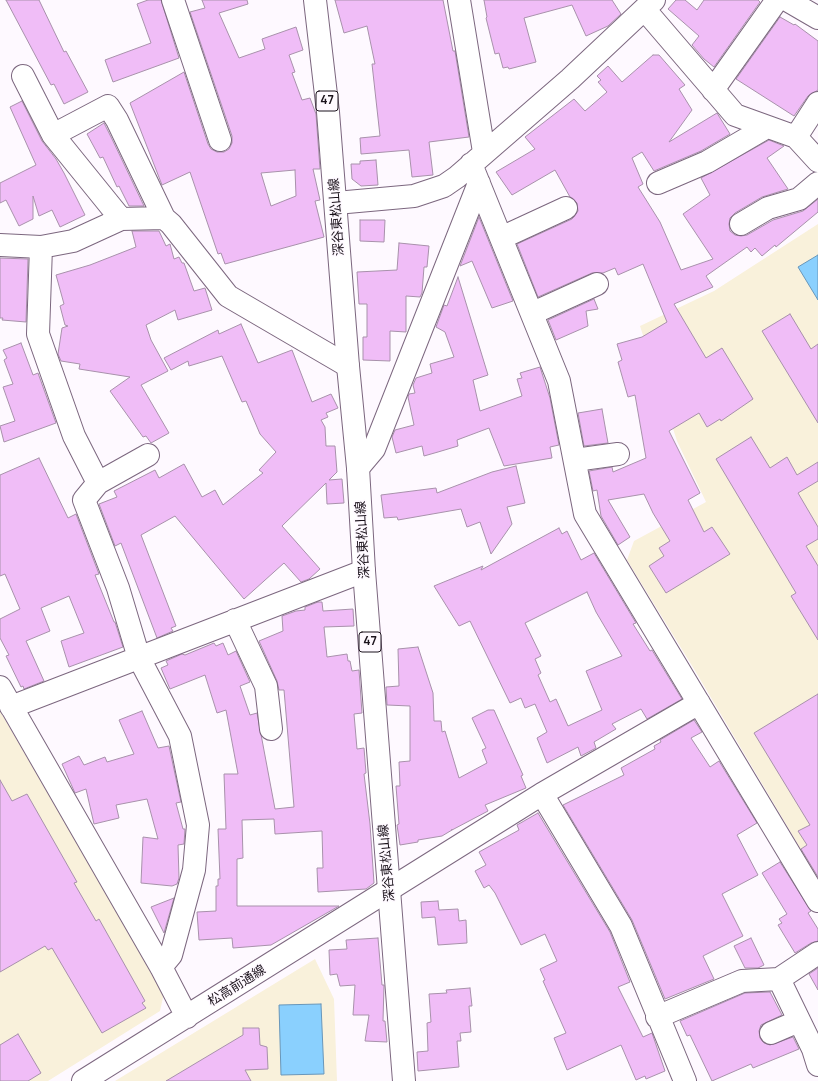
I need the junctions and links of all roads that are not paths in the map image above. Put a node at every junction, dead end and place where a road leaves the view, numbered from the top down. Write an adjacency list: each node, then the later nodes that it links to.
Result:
1 (173, 0): 14 (street)
2 (315, 0): 20 (street, 深谷東松山線 / 47)
3 (459, 0): 15 (street)
4 (777, 0): 9 (street)
5 (787, 0): 7 (street)
6 (649, 5): 9 (street); 15 (street)
7 (818, 18)
8 (23, 76): 12 (street)
9 (713, 90): 11 (street)
10 (818, 103): 13 (street)
11 (767, 128): 13 (street); 19 (street)
12 (53, 135): 22 (street); 23 (street)
13 (796, 137): 16 (street)
14 (220, 140)
15 (478, 158): 18 (street); 20 (street)
16 (818, 161)
17 (818, 183): 24 (street)
18 (479, 184): 25 (street); 34 (street)
19 (658, 184)
20 (336, 203): 30 (street, 深谷東松山線 / 47)
21 (566, 208): 25 (street)
22 (164, 218): 23 (street); 30 (street)
23 (121, 219): 27 (street)
24 (741, 224)
25 (501, 238): 29 (street)
26 (0, 245): 27 (street)
27 (41, 247): 35 (street)
28 (597, 284): 29 (street)
29 (533, 314): 33 (street)
30 (348, 366): 34 (street, 深谷東松山線 / 47)
31 (618, 454): 33 (street)
32 (148, 455): 35 (street)
33 (576, 460): 40 (street)
34 (358, 468): 36 (street, 深谷東松山線 / 47)
35 (98, 482): 38 (street)
36 (364, 571): 37 (street); 44 (street, 深谷東松山線 / 47)
37 (235, 620): 38 (street); 42 (street)
38 (139, 658): 41 (street); 47 (street)
39 (0, 687): 41 (street)
40 (699, 703): 43 (street, 松高前通線); 45 (street)
41 (11, 707): 47 (street)
42 (271, 729)
43 (542, 794): 44 (street, 松高前通線); 50 (street)
44 (389, 889): 49 (street, 松高前通線); 55 (street, 深谷東松山線 / 47)
45 (818, 901)
46 (818, 954): 48 (street)
47 (161, 967): 49 (street)
48 (779, 979): 50 (street); 51 (street)
49 (187, 1017): 54 (street, 松高前通線)
50 (657, 1017): 56 (street)
51 (799, 1021): 52 (street); 53 (street)
52 (770, 1033)
53 (816, 1054)
54 (83, 1081)
55 (404, 1081)
56 (686, 1081)

